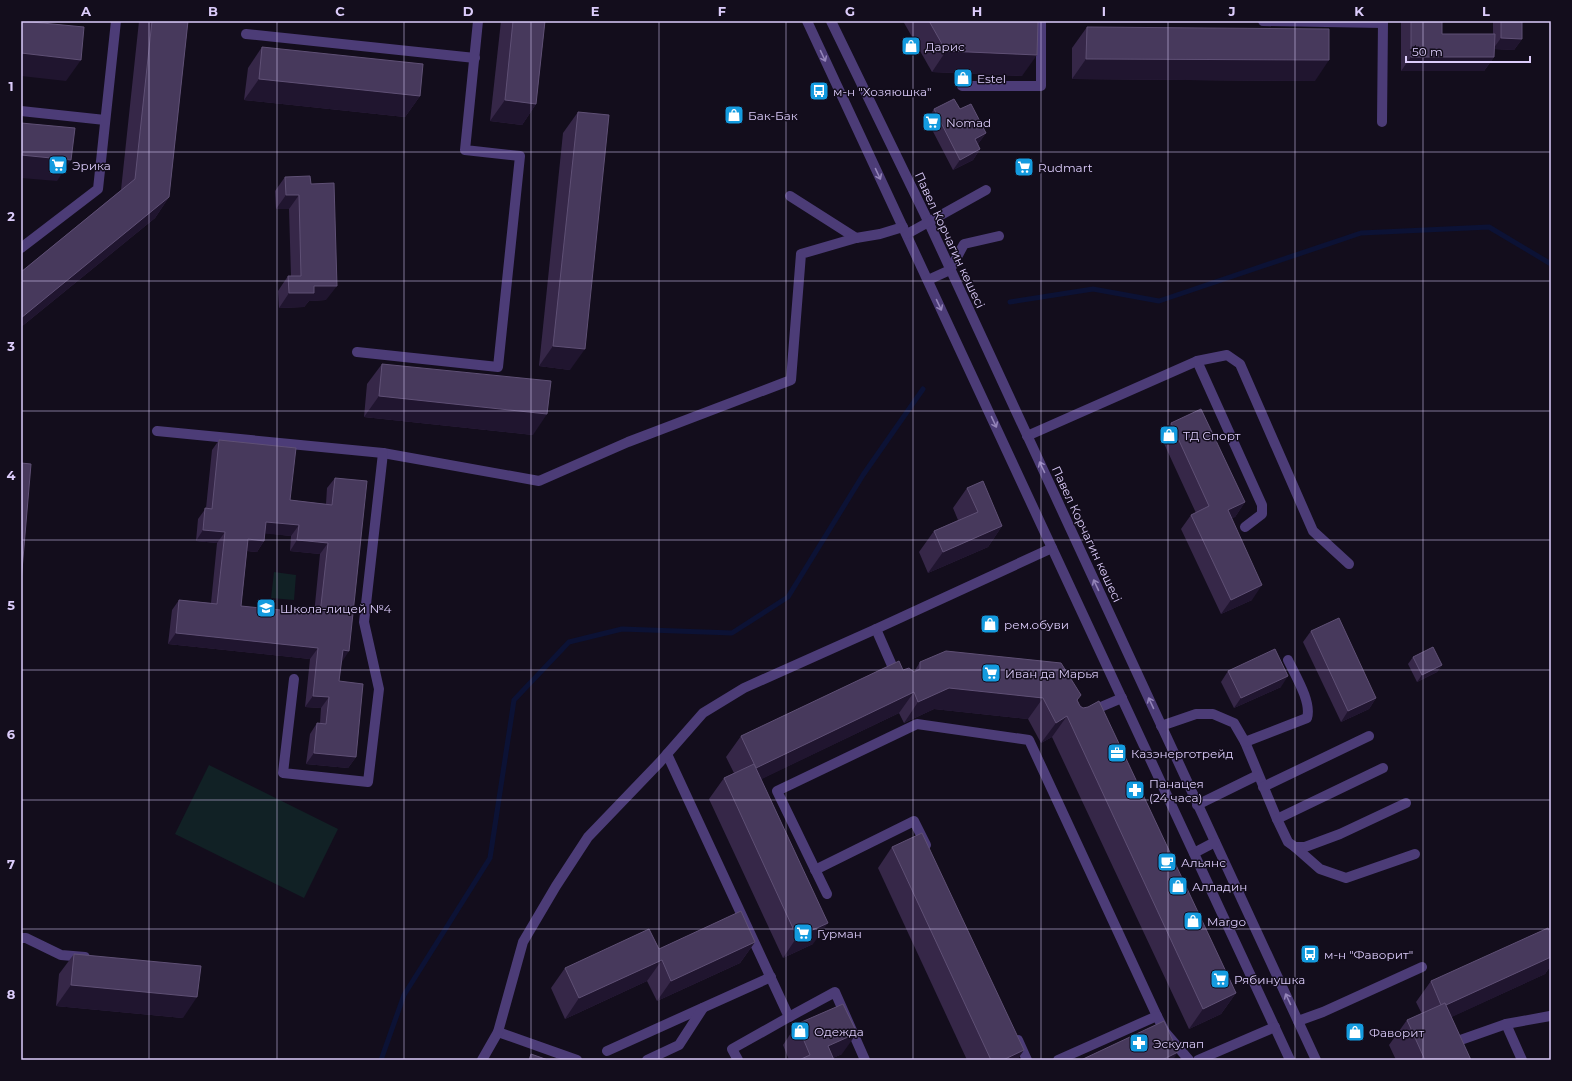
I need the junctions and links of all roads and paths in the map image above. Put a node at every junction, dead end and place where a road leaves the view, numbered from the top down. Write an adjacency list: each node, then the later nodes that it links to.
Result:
1 (116, 21): 12 (street)
2 (478, 21): 9 (street)
3 (807, 21): 17 (street, one-way to 17)
4 (832, 21): 16 (street, Павел Корчагин көшесі)
5 (1041, 21): 10 (street)
6 (1263, 21): 7 (street)
7 (1383, 22): 13 (street)
8 (246, 34): 9 (street)
9 (475, 58): 23 (street)
10 (962, 86)
11 (21, 111): 12 (street)
12 (105, 120): 20 (street)
13 (1382, 122)
14 (986, 190): 16 (street)
15 (790, 196): 19 (street)
16 (929, 223): 17 (street); 21 (street, Павел Корчагин көшесі)
17 (905, 231): 19 (street); 22 (street)
18 (999, 236): 21 (street)
19 (856, 238): 27 (street)
20 (21, 248)
21 (950, 270): 22 (street); 26 (street, Павел Корчагин көшесі)
22 (928, 280): 29 (street, one-way to 29)
23 (357, 352)
24 (1197, 362): 26 (street); 28 (street); 30 (street)
25 (157, 431): 27 (street)
26 (1027, 436): 37 (street, Павел Корчагин көшесі, one-way to 26)
27 (383, 453): 33 (street)
28 (1245, 527)
29 (1052, 548): 31 (street); 35 (street)
30 (1349, 564)
31 (876, 629): 34 (street); 40 (street)
32 (1288, 660): 39 (street)
33 (294, 679)
34 (900, 686)
35 (1122, 698): 36 (street); 49 (street)
36 (1083, 715)
37 (1161, 726): 39 (street); 45 (street, Павел Корчагин көшесі)
38 (1369, 736): 43 (street)
39 (1245, 742): 42 (street)
40 (667, 754): 57 (street); 65 (street)
41 (1384, 768): 46 (street)
42 (1258, 775): 43 (street); 45 (street)
43 (1263, 787): 46 (street)
44 (1406, 803): 48 (street)
45 (1198, 805): 47 (street, Павел Корчагин көшесі)
46 (1277, 819): 48 (street)
47 (1215, 842): 49 (street); 62 (street, Павел Корчагин көшесі, one-way to 47)
48 (1295, 846): 50 (street)
49 (1194, 852): 64 (street)
50 (1414, 854)
51 (931, 856): 52 (street)
52 (815, 870): 53 (street); 59 (street)
53 (827, 894)
54 (21, 938): 55 (street)
55 (97, 958)
56 (1422, 967): 62 (street)
57 (771, 977): 58 (street); 61 (street)
58 (703, 1008): 67 (street); 70 (street)
59 (1157, 1016): 74 (street); 75 (street)
60 (1550, 1016): 63 (street)
61 (789, 1017): 71 (street); 72 (street)
62 (1298, 1021): 78 (street, Павел Корчагин көшесі)
63 (1506, 1024): 79 (street); 80 (street)
64 (1275, 1027): 76 (street); 77 (street)
65 (498, 1032): 68 (street); 69 (street)
66 (1014, 1032): 73 (street)
67 (607, 1051)
68 (482, 1060)
69 (577, 1060)
70 (647, 1060)
71 (738, 1060)
72 (865, 1060)
73 (1027, 1060)
74 (1058, 1060)
75 (1189, 1060)
76 (1198, 1060)
77 (1290, 1060)
78 (1316, 1060)
79 (1460, 1060)
80 (1522, 1060)

